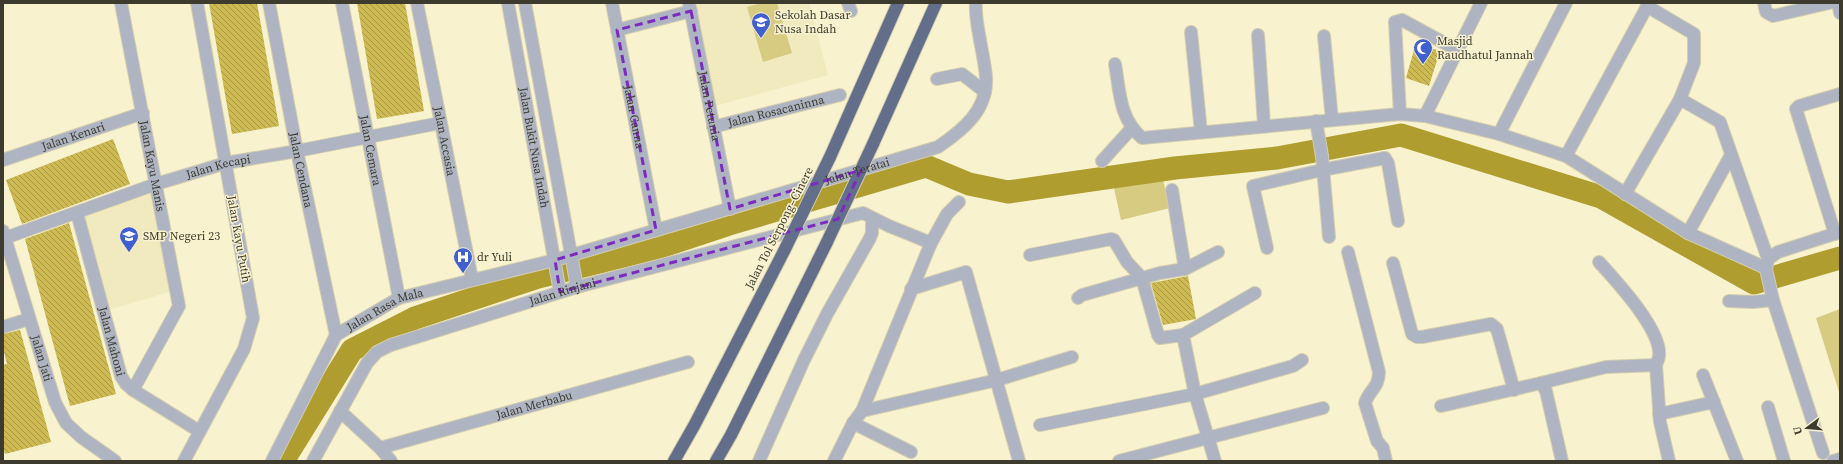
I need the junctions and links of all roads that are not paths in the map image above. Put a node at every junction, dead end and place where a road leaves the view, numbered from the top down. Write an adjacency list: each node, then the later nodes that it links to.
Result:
1 (121, 3): 31 (street, Jalan Kayu Manis)
2 (197, 3): 48 (street, Jalan Kayu Putih)
3 (269, 3): 43 (street, Jalan Cendana)
4 (342, 3): 42 (street, Jalan Cemara)
5 (417, 3): 36 (street, Jalan Accasia)
6 (508, 3): 69 (street, Jalan Bukit Nusa Indah)
7 (525, 3): 68 (street, Jalan Bukit Nusa Indah)
8 (612, 3): 20 (street, Jalan Canna)
9 (898, 3): 119 (highway, Jalan Tol Serpong–Cinere, bridge)
10 (936, 3): 120 (highway, bridge)
11 (976, 3): 27 (street, Jalan Teratai)
12 (1481, 3): 24 (street)
13 (1566, 3): 41 (street)
14 (1829, 3): 18 (street)
15 (1838, 3): 19 (street)
16 (1647, 6): 30 (street); 45 (street)
17 (690, 7): 20 (street); 38 (street, Jalan Petunia)
18 (1765, 7)
19 (1840, 13)
20 (617, 30): 58 (street, Jalan Canna)
21 (1191, 32): 40 (street)
22 (1258, 35): 37 (street)
23 (1324, 36): 34 (street)
24 (1457, 50): 32 (street); 33 (street)
25 (1116, 64): 39 (street)
26 (937, 79): 27 (street)
27 (985, 92): 54 (street, Jalan Teratai)
28 (1840, 94): 60 (street)
29 (840, 95): 38 (street, Jalan Rosacaninna)
30 (1680, 99): 44 (street); 52 (street)
31 (144, 114): 46 (street, Jalan Kenari); 50 (street, Jalan Kayu Manis)
32 (1400, 114): 33 (street); 34 (street)
33 (1425, 116): 41 (street)
34 (1332, 120): 35 (street)
35 (1316, 121): 37 (street); 49 (street)
36 (440, 123): 42 (street, Jalan Kecapi); 75 (street, Jalan Accasia)
37 (1264, 125): 40 (street)
38 (713, 128): 54 (street, Jalan Petunia)
39 (1131, 129): 40 (street); 47 (street)
40 (1201, 132)
41 (1499, 134): 45 (street)
42 (368, 136): 43 (street, Jalan Kecapi); 80 (street, Jalan Cemara)
43 (297, 151): 48 (street, Jalan Kecapi); 87 (street, Jalan Cendana)
44 (1731, 155): 59 (street); 72 (street)
45 (1566, 156): 52 (street)
46 (3, 160)
47 (1102, 161)
48 (226, 163): 50 (street, Jalan Kecapi); 107 (street, Jalan Kayu Putih)
49 (1322, 170): 57 (street); 62 (street); 64 (street)
50 (156, 184): 55 (street, Jalan Kecapi); 95 (street, Jalan Kayu Manis)
51 (1172, 190): 73 (street)
52 (1625, 194): 59 (street)
53 (959, 202): 63 (street)
54 (730, 209): 58 (street, Jalan Teratai)
55 (77, 213): 61 (street, Jalan Kecapi); 95 (street, Jalan Mahoni)
56 (872, 218): 63 (street, Jalan Rinjani); 76 (street, Jalan Rinjani); 121 (street)
57 (1398, 221)
58 (656, 230): 68 (street, Jalan Teratai)
59 (1688, 233): 72 (street)
60 (1837, 233): 72 (street)
61 (4, 235): 84 (street, Jalan Jati)
62 (1329, 237)
63 (931, 243): 77 (street)
64 (1267, 248)
65 (1218, 252): 73 (street)
66 (1348, 252): 109 (street)
67 (1030, 255): 74 (street)
68 (573, 257): 69 (street, Jalan Rasa Mala); 76 (street, Jalan Bukit Nusa Indah)
69 (555, 262): 75 (street, Jalan Rasa Mala); 78 (street, Jalan Bukit Nusa Indah)
70 (1599, 262): 91 (street)
71 (1392, 263): 96 (street)
72 (1766, 265): 82 (street)
73 (1185, 269): 74 (street)
74 (1142, 278): 81 (street); 86 (street)
75 (472, 279): 80 (street, Jalan Rasa Mala)
76 (577, 286): 78 (street, Jalan Rinjani)
77 (911, 289): 93 (street); 103 (street)
78 (560, 291): 102 (street, Jalan Rinjani)
79 (1255, 293): 86 (street)
80 (398, 298): 87 (street, Jalan Rasa Mala)
81 (1078, 298)
82 (1772, 298): 83 (street); 112 (street)
83 (1729, 301)
84 (29, 319): 85 (street); 114 (street, Jalan Jati)
85 (3, 327)
86 (1183, 335): 97 (street)
87 (336, 336): 116 (street, Jalan Rasa Mala)
88 (1072, 357): 93 (street)
89 (1302, 360): 97 (street)
90 (688, 362): 110 (street, Jalan Merbabu)
91 (1656, 365): 94 (street); 104 (street)
92 (1703, 374): 98 (street)
93 (997, 380): 103 (street); 123 (street)
94 (1541, 383): 96 (street); 128 (street)
95 (133, 390): 107 (street, Jalan Mahoni)
96 (1514, 390): 99 (street)
97 (1195, 394): 106 (street); 108 (street)
98 (1714, 402): 104 (street); 130 (street)
99 (1441, 406)
100 (1768, 407): 131 (street)
101 (1323, 408): 108 (street)
102 (340, 411): 110 (street); 117 (street, Jalan Rinjani)
103 (862, 411): 105 (street)
104 (1659, 414): 129 (street)
105 (853, 423): 111 (street); 122 (street)
106 (1040, 425)
107 (199, 431): 115 (street, Jalan Kayu Putih)
108 (1208, 437): 124 (street); 125 (street)
109 (1376, 441): 126 (street); 127 (street)
110 (380, 448): 118 (street)
111 (911, 452)
112 (1823, 453)
113 (1840, 459): 132 (street)
114 (115, 461)
115 (184, 461)
116 (272, 461)
117 (313, 461)
118 (391, 461)
119 (674, 461)
120 (716, 461)
121 (759, 461)
122 (834, 461)
123 (1019, 461)
124 (1119, 461)
125 (1215, 461)
126 (1378, 461)
127 (1386, 461)
128 (1562, 461)
129 (1669, 461)
130 (1736, 461)
131 (1784, 461)
132 (1833, 461)

